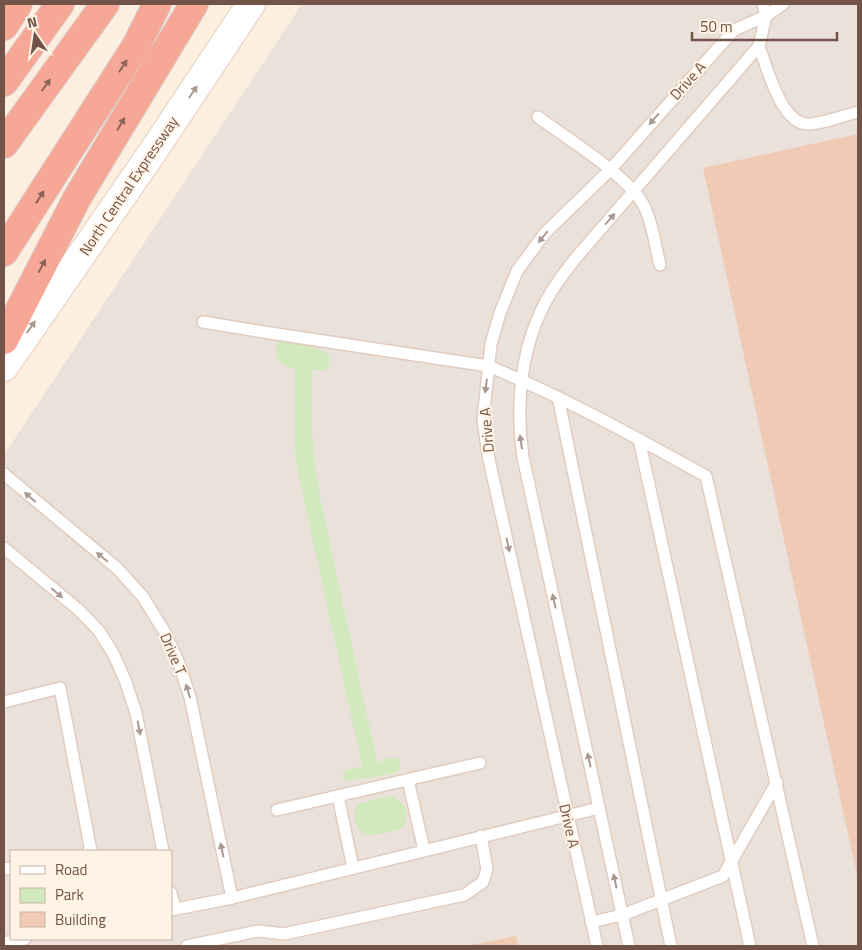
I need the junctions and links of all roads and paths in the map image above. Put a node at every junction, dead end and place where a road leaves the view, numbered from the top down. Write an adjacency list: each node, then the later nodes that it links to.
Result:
1 (18, 4): 11 (highway)
2 (43, 4): 13 (highway)
3 (60, 4): 14 (highway)
4 (105, 4): 17 (highway, one-way to 4)
5 (157, 4): 20 (highway, one-way to 5)
6 (194, 4): 23 (highway, one-way to 6)
7 (251, 4): 25 (main road, North Central Expressway, one-way to 7)
8 (763, 4): 10 (lane)
9 (783, 4): 10 (lane)
10 (766, 16): 12 (lane, Drive A); 18 (lane, Drive A, one-way to 18)
11 (4, 26)
12 (759, 46): 15 (lane); 19 (lane, Drive A)
13 (4, 67)
14 (4, 82)
15 (858, 112)
16 (538, 118): 18 (lane)
17 (4, 144)
18 (610, 170): 19 (lane); 24 (lane, Drive A, one-way to 24)
19 (634, 191): 21 (lane); 26 (lane, Drive A, one-way to 19)
20 (4, 252)
21 (660, 265)
22 (203, 322): 24 (lane)
23 (4, 340)
24 (488, 366): 26 (lane); 38 (lane, Drive A, one-way to 38)
25 (4, 367)
26 (522, 379): 27 (lane); 36 (lane, Drive A, one-way to 26)
27 (558, 397): 28 (lane); 46 (lane)
28 (638, 439): 34 (lane); 43 (lane)
29 (4, 474): 45 (lane, Drive T, one-way to 29)
30 (4, 548): 41 (lane, one-way to 41)
31 (4, 702): 40 (lane)
32 (480, 763): 33 (lane)
33 (408, 780): 35 (lane); 42 (lane)
34 (777, 782): 43 (lane); 57 (lane)
35 (338, 796): 37 (lane); 44 (lane)
36 (599, 808): 38 (lane); 48 (lane, Drive A, one-way to 36)
37 (277, 810)
38 (567, 815): 39 (lane); 49 (lane, Drive A)
39 (481, 836): 42 (lane); 52 (lane)
40 (91, 850)
41 (163, 850)
42 (424, 850): 44 (lane)
43 (732, 862): 46 (lane); 56 (lane)
44 (354, 868): 45 (lane)
45 (232, 898): 47 (lane)
46 (660, 900): 48 (lane); 55 (lane)
47 (173, 910)
48 (622, 915): 49 (lane); 54 (lane, Drive A)
49 (591, 922): 53 (lane, Drive A)
50 (20, 940): 51 (lane)
51 (4, 943)
52 (186, 946)
53 (597, 946)
54 (629, 946)
55 (671, 946)
56 (750, 946)
57 (813, 946)

